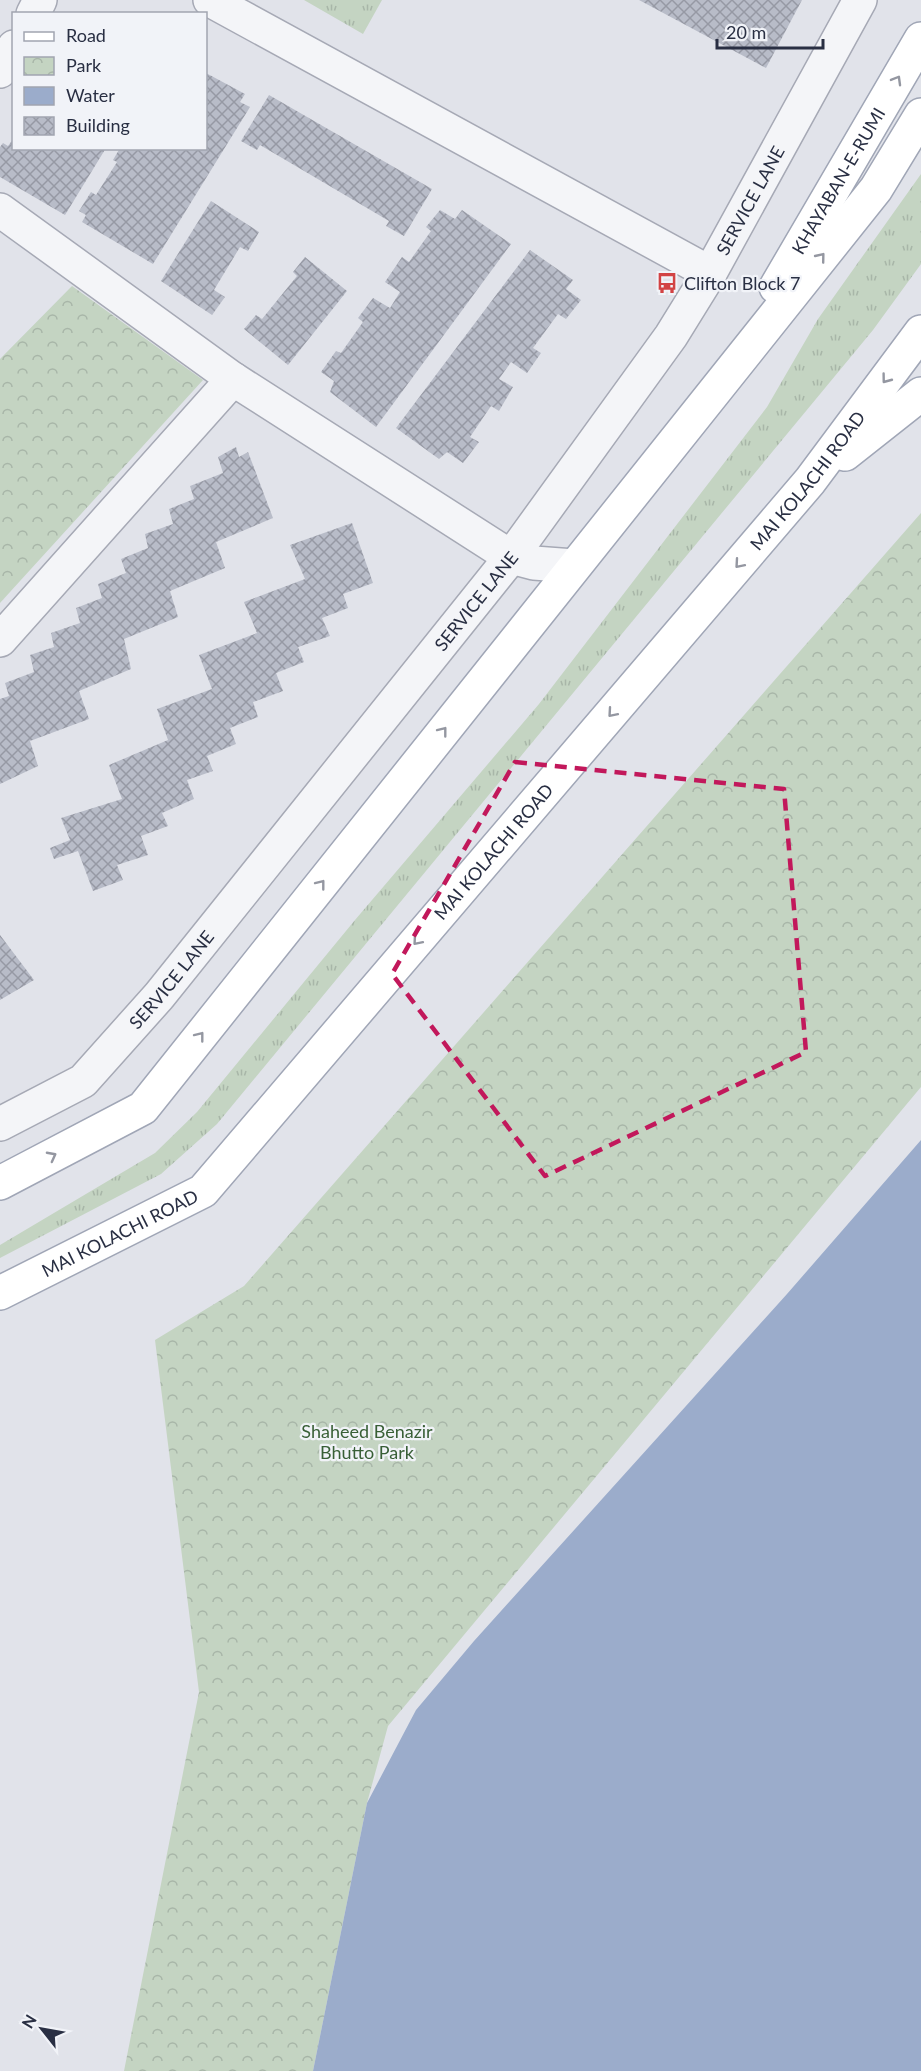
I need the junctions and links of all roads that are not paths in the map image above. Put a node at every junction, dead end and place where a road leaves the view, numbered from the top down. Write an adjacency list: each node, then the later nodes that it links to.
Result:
1 (210, 0): 8 (street)
2 (860, 0): 8 (street, SERVICE LANE)
3 (921, 39): 11 (main road, KHAYABAN-E-RUMI, one-way to 3)
4 (12, 50): 5 (street)
5 (0, 71)
6 (921, 115): 11 (main road, one-way to 6)
7 (0, 210): 10 (street)
8 (711, 273): 14 (street, SERVICE LANE)
9 (921, 332): 13 (main road, MAI KOLACHI ROAD, one-way to 13)
10 (233, 379): 14 (street); 16 (street)
11 (719, 384): 15 (main road)
12 (921, 394): 13 (main road)
13 (810, 481): 19 (main road, MAI KOLACHI ROAD, one-way to 19)
14 (511, 557): 15 (street); 17 (street, SERVICE LANE)
15 (574, 566): 18 (main road, one-way to 15)
16 (0, 640)
17 (0, 1124)
18 (0, 1184)
19 (0, 1293)

